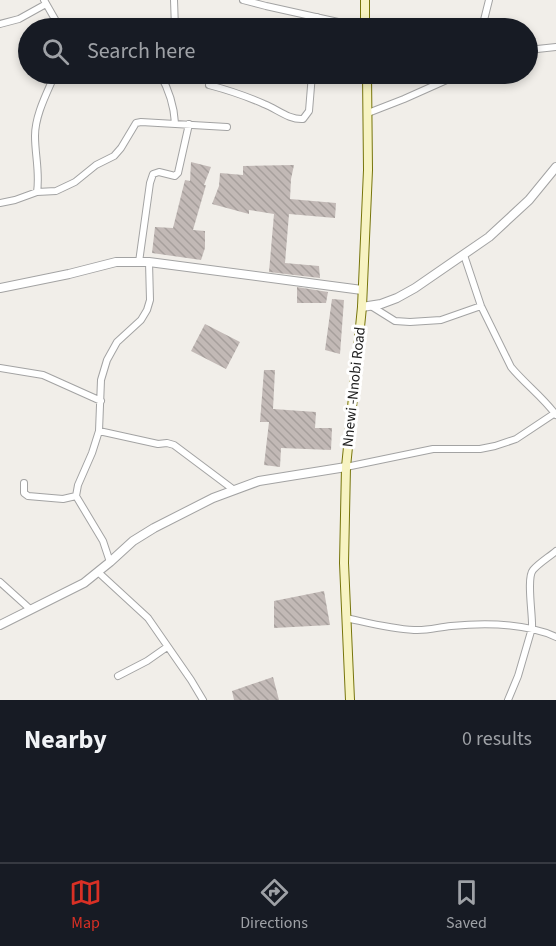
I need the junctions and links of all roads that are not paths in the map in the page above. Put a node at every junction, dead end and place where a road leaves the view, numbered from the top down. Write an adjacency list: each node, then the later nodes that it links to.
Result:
1 (174, 0): 9 (street)
2 (243, 0): 6 (street)
3 (365, 0): 11 (main road)
4 (489, 0): 12 (street)
5 (45, 2): 7 (street); 8 (street)
6 (317, 17): 10 (street)
7 (21, 18)
8 (54, 18)
9 (175, 18)
10 (321, 18)
11 (365, 18)
12 (484, 18)
13 (18, 19): 14 (street)
14 (0, 24)
15 (556, 47): 16 (street)
16 (538, 49)
17 (51, 84): 28 (street)
18 (165, 84): 24 (street)
19 (311, 84): 22 (street)
20 (367, 84): 23 (main road, Nnewi -Nnobi Road)
21 (438, 84): 23 (street)
22 (209, 85)
23 (368, 113): 34 (main road, Nnewi -Nnobi Road)
24 (175, 123): 25 (street); 28 (street)
25 (189, 124): 26 (street); 31 (street)
26 (227, 127)
27 (556, 166): 30 (street)
28 (37, 192): 29 (street)
29 (0, 203)
30 (464, 255): 35 (street); 36 (street)
31 (139, 262): 32 (street); 33 (street)
32 (149, 262): 34 (street); 38 (street)
33 (0, 288)
34 (362, 290): 35 (main road, Nnewi -Nnobi Road)
35 (366, 306): 36 (street); 41 (main road, Nnewi -Nnobi Road)
36 (482, 306): 39 (street)
37 (0, 368): 38 (street)
38 (100, 401): 40 (street)
39 (555, 414): 41 (street)
40 (99, 431): 43 (street); 44 (street)
41 (346, 467): 43 (street); 50 (main road, Nnewi -Nnobi Road)
42 (24, 483): 44 (street)
43 (234, 490): 46 (street)
44 (76, 496): 46 (street)
45 (556, 552): 52 (street)
46 (110, 562): 47 (street)
47 (98, 572): 49 (street); 54 (street)
48 (0, 582): 49 (street)
49 (30, 609): 51 (street)
50 (346, 618): 52 (street); 57 (main road, Nnewi -Nnobi Road)
51 (0, 625)
52 (532, 628): 53 (street); 58 (street)
53 (556, 637)
54 (167, 647): 55 (street); 56 (street)
55 (118, 676)
56 (203, 700)
57 (350, 700)
58 (508, 700)

